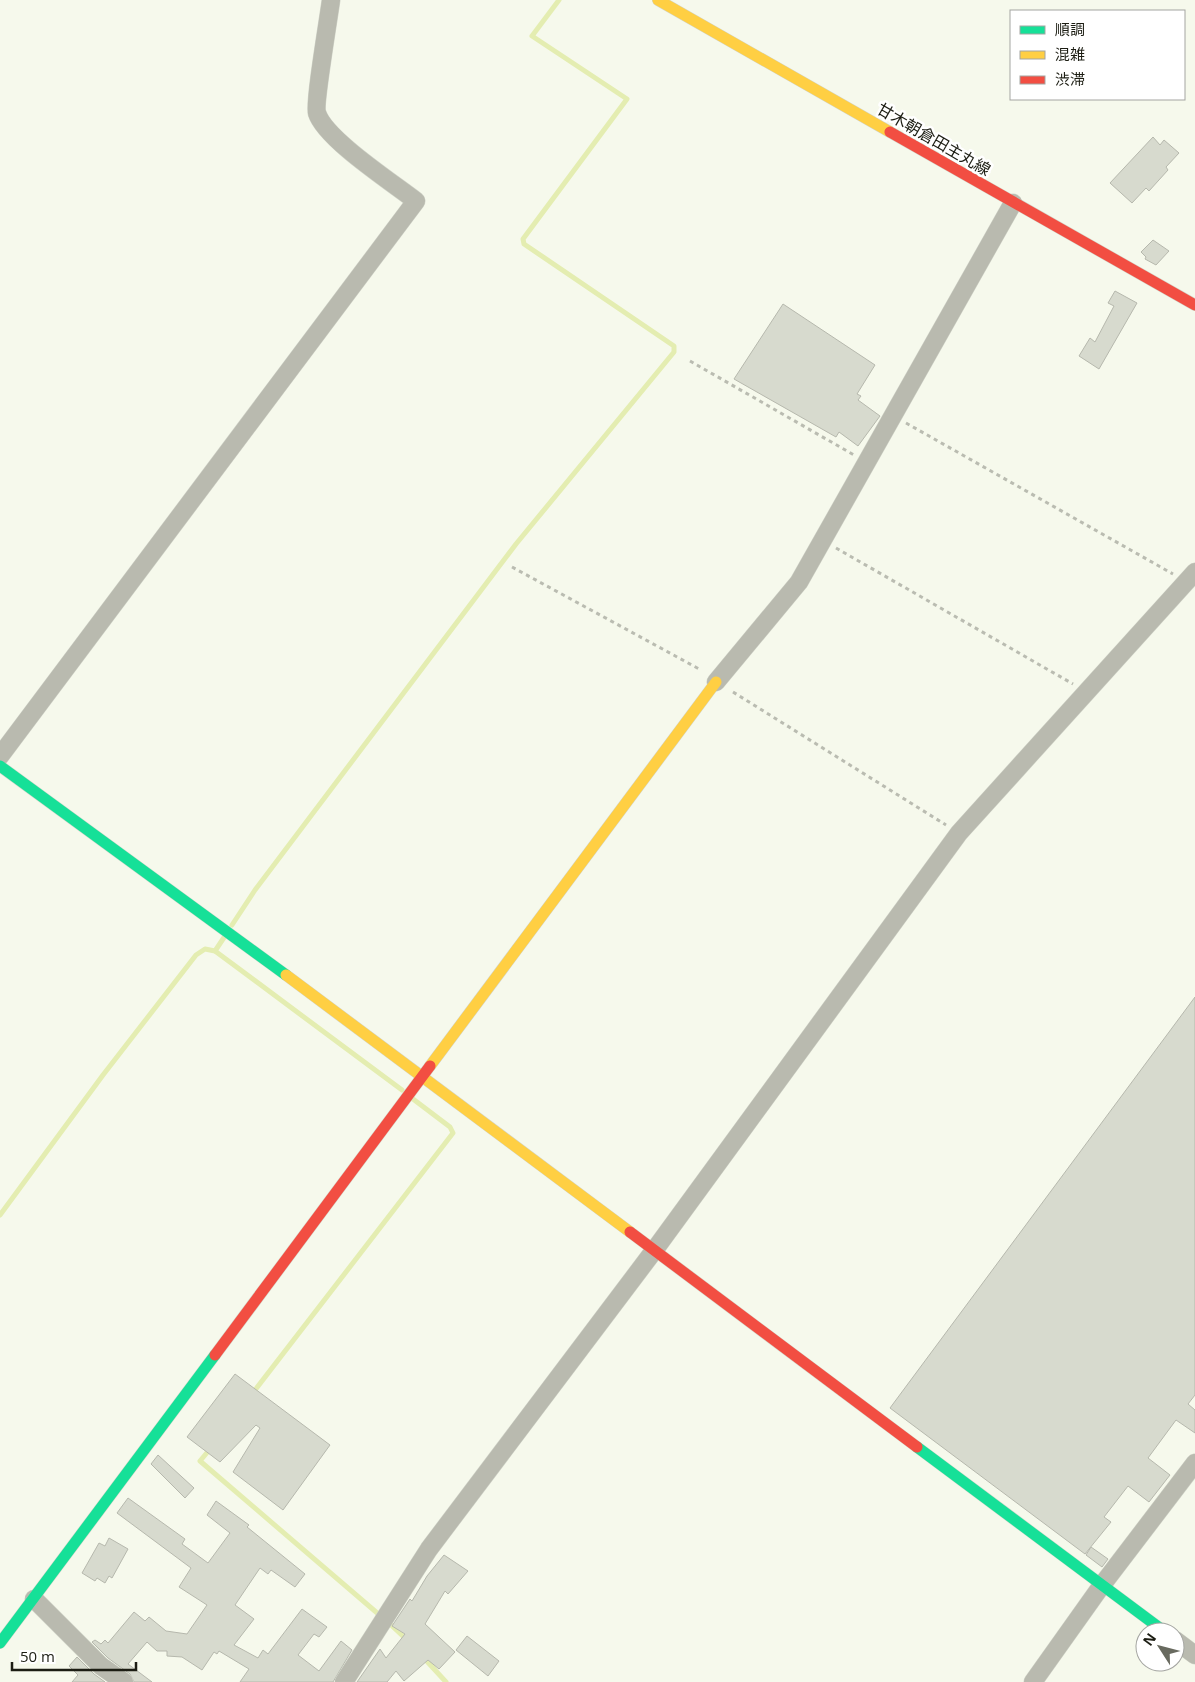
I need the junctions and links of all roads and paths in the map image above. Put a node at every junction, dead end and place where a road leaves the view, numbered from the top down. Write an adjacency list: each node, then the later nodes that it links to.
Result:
1 (331, 0): 13 (street)
2 (658, 0): 3 (street, 甘木朝倉田主丸線)
3 (1013, 202): 4 (street, 甘木朝倉田主丸線); 6 (street)
4 (1195, 305)
5 (690, 361): 7 (path)
6 (894, 416): 7 (street); 10 (path)
7 (867, 463): 8 (street)
8 (823, 540): 11 (street); 12 (path)
9 (512, 567): 11 (path)
10 (1191, 577): 12 (street)
11 (716, 682): 15 (path); 16 (street)
12 (1087, 692): 15 (street)
13 (0, 756)
14 (0, 766): 16 (street)
15 (959, 833): 17 (street)
16 (421, 1078): 17 (street); 20 (street)
17 (653, 1252): 19 (street); 24 (street)
18 (1195, 1463): 19 (street)
19 (1102, 1585): 21 (street); 25 (street)
20 (34, 1598): 22 (street); 23 (street)
21 (1152, 1622)
22 (0, 1643)
23 (124, 1682)
24 (344, 1682)
25 (1033, 1682)

